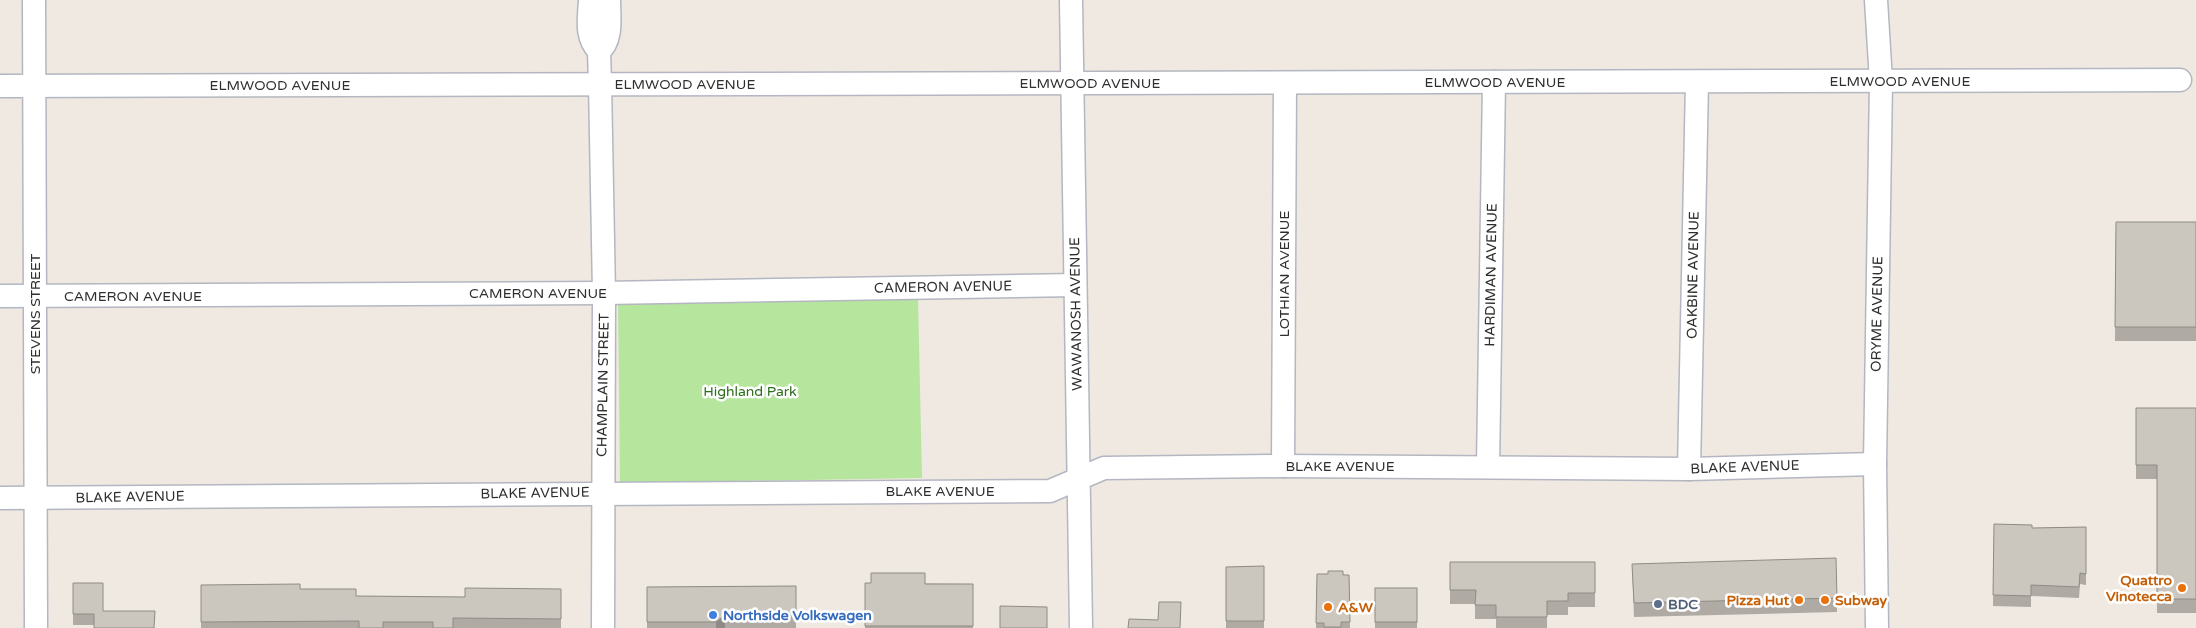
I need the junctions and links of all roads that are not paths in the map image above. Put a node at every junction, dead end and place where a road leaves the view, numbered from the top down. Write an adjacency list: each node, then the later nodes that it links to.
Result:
1 (34, 0): 15 (street, STEVENS STREET)
2 (590, 0): 6 (street, CHAMPLAIN STREET)
3 (609, 0): 6 (street, CHAMPLAIN STREET)
4 (1071, 0): 12 (street, WAWANOSH AVENUE)
5 (1876, 0): 8 (street, ORYME AVENUE)
6 (599, 52): 13 (street, CHAMPLAIN STREET)
7 (2180, 80): 8 (street, ELMWOOD AVENUE)
8 (1881, 81): 11 (street, ELMWOOD AVENUE); 20 (street, ORYME AVENUE)
9 (1284, 82): 10 (street, ELMWOOD AVENUE); 12 (street, ELMWOOD AVENUE); 21 (street, LOTHIAN AVENUE)
10 (1494, 82): 11 (street, ELMWOOD AVENUE); 22 (street, HARDIMAN AVENUE)
11 (1697, 82): 23 (street, OAKBINE AVENUE)
12 (1072, 83): 13 (street, ELMWOOD AVENUE); 16 (street, WAWANOSH AVENUE)
13 (600, 84): 15 (street, ELMWOOD AVENUE); 17 (street, CHAMPLAIN STREET)
14 (0, 86): 15 (street, ELMWOOD AVENUE)
15 (34, 86): 19 (street, STEVENS STREET)
16 (1075, 285): 17 (street, CAMERON AVENUE); 24 (street, WAWANOSH AVENUE)
17 (604, 292): 19 (street, CAMERON AVENUE); 25 (street, CHAMPLAIN STREET)
18 (0, 296): 19 (street, CAMERON AVENUE)
19 (35, 296): 27 (street, STEVENS STREET)
20 (1875, 464): 23 (street, BLAKE AVENUE); 31 (street, ORYME AVENUE)
21 (1283, 466): 22 (street, BLAKE AVENUE); 24 (street, BLAKE AVENUE)
22 (1488, 467): 23 (street, BLAKE AVENUE)
23 (1688, 469)
24 (1078, 479): 25 (street, BLAKE AVENUE); 30 (street, WAWANOSH AVENUE)
25 (602, 492): 27 (street, BLAKE AVENUE); 29 (street, CHAMPLAIN STREET)
26 (0, 498): 27 (street, BLAKE AVENUE)
27 (36, 498): 28 (street, STEVENS STREET)
28 (36, 628)
29 (603, 628)
30 (1081, 628)
31 (1877, 628)

